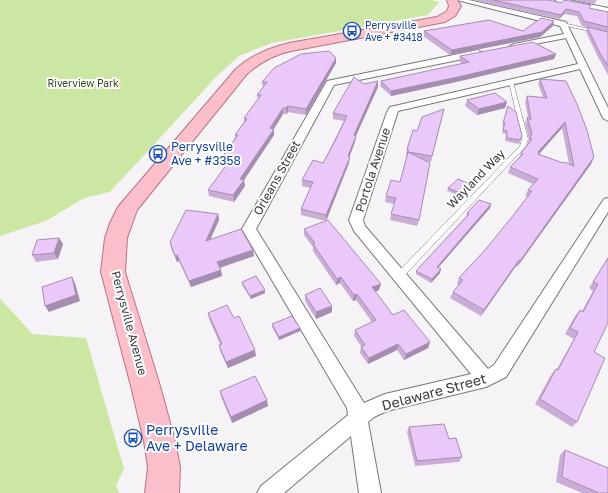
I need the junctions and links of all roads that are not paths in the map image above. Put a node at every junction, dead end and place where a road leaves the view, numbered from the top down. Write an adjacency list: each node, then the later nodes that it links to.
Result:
1 (452, 0): 14 (main road, Perrysville Avenue)
2 (460, 0): 5 (street)
3 (558, 0): 4 (street)
4 (608, 10)
5 (566, 29): 6 (lane); 7 (street); 13 (street, Orleans Street)
6 (608, 34)
7 (584, 66): 8 (street, Portola Avenue); 9 (street)
8 (511, 82): 11 (lane, Wayland Way); 11 (street, Portola Avenue)
9 (608, 118)
10 (608, 202): 12 (street, Delaware Street)
11 (399, 276): 12 (street, Portola Avenue)
12 (486, 378): 13 (street, Delaware Street)
13 (358, 418): 15 (street, Delaware Street); 16 (street, Orleans Street)
14 (162, 493)
15 (268, 493)
16 (370, 493)

